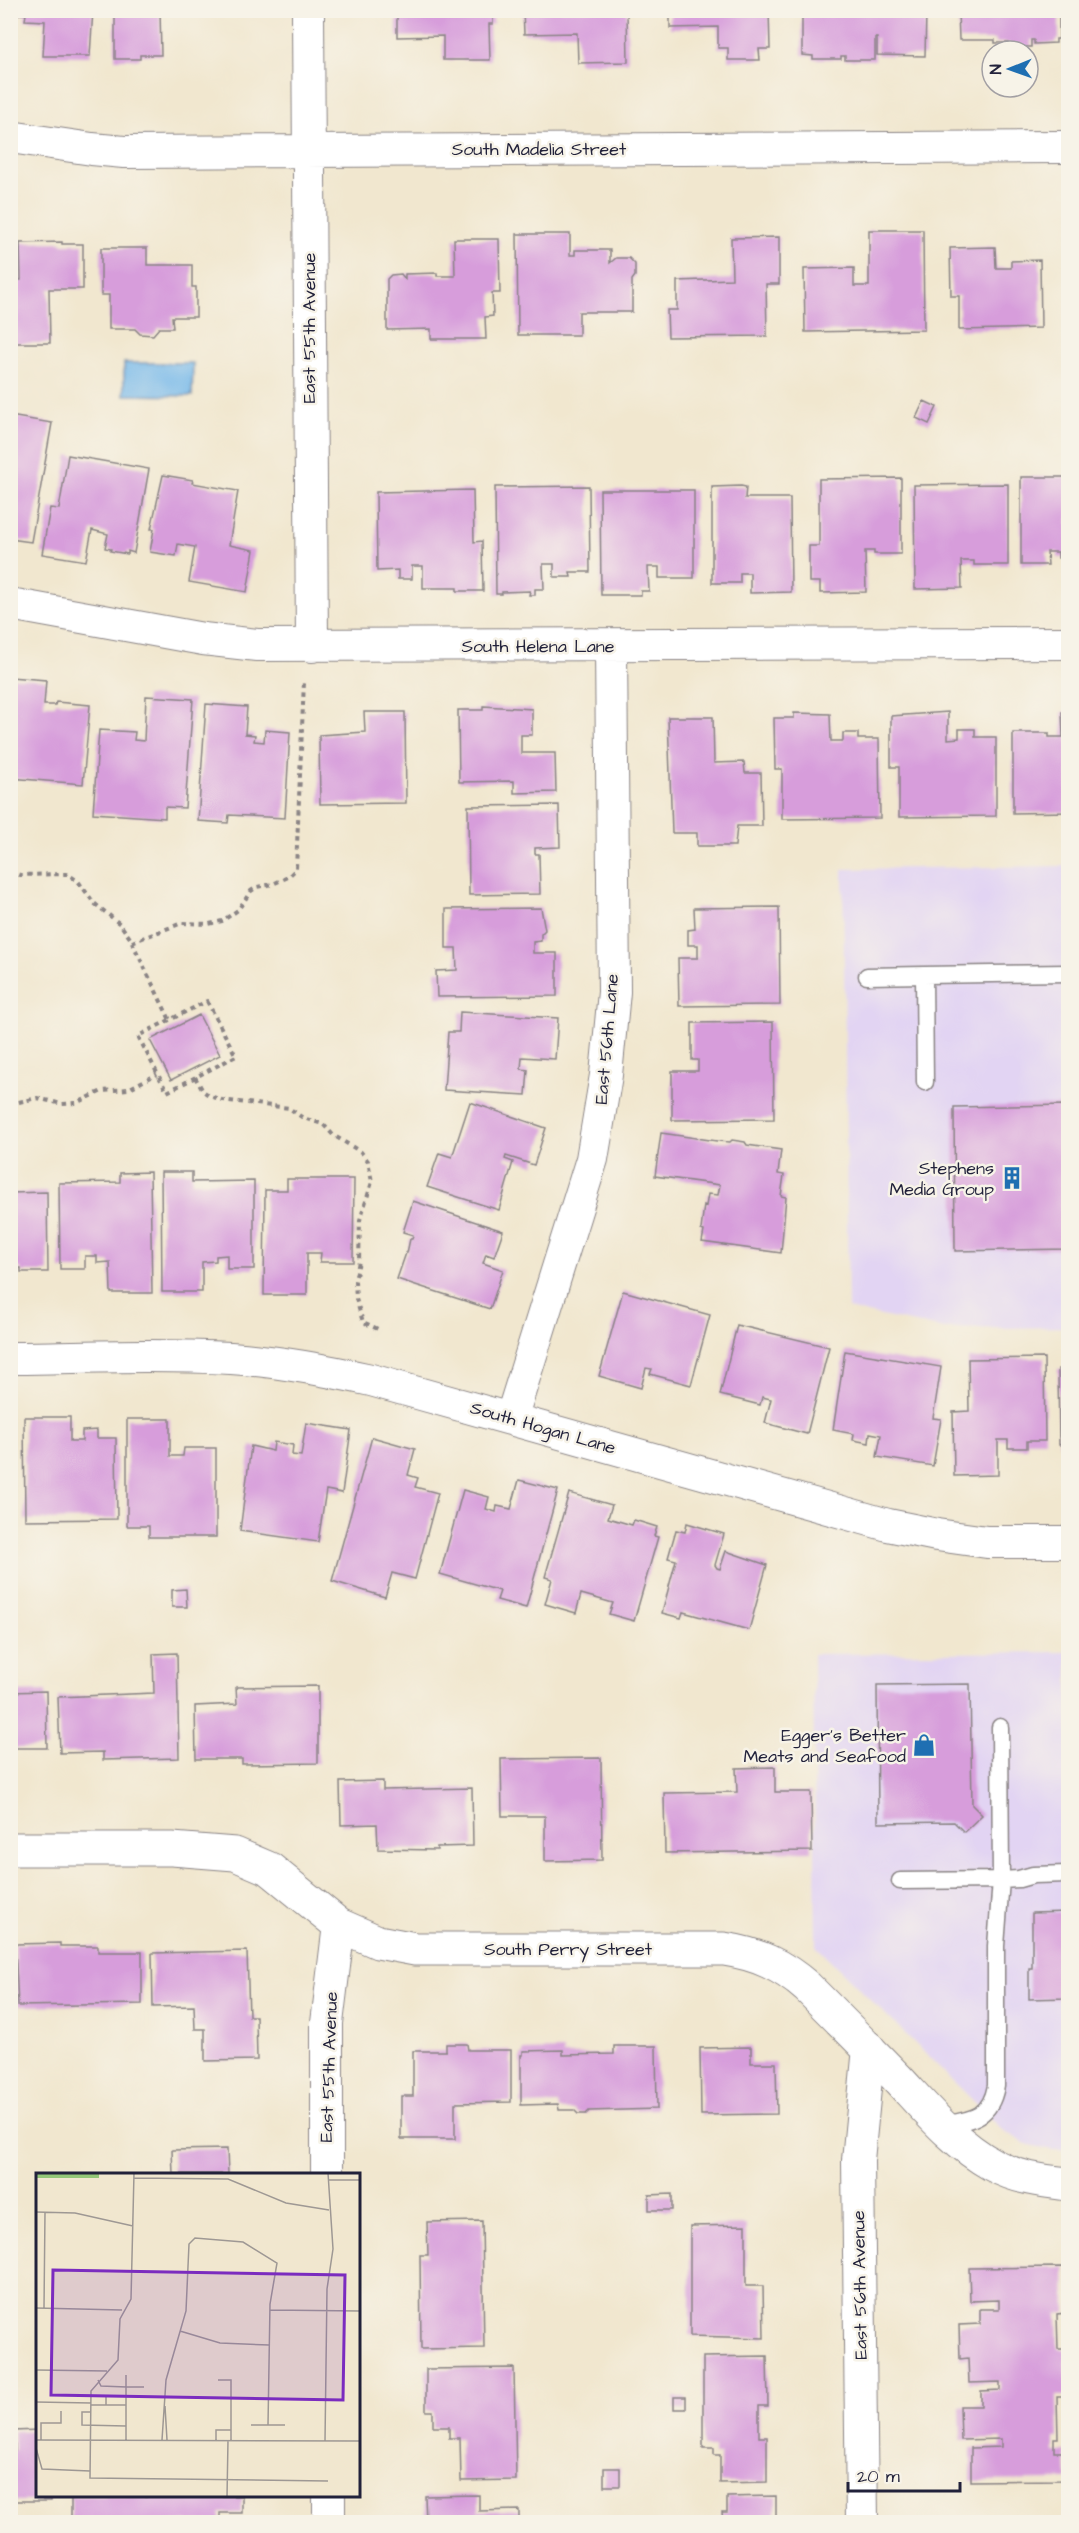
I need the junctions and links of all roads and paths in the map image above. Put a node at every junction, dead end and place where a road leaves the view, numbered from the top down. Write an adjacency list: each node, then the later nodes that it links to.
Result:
1 (308, 10): 4 (street, East 55th Avenue)
2 (10, 136): 4 (street, South Madelia Street)
3 (1068, 147): 4 (street, South Madelia Street)
4 (309, 150): 8 (street, East 55th Avenue)
5 (10, 604): 8 (street, South Helena Lane)
6 (1068, 644): 7 (street, South Helena Lane)
7 (611, 646): 8 (street, South Helena Lane); 21 (street, East 56th Lane)
8 (308, 660): 10 (path)
9 (10, 871): 10 (path)
10 (132, 942): 14 (path)
11 (1068, 973): 12 (lane)
12 (924, 975): 13 (lane); 17 (lane)
13 (867, 976)
14 (170, 1020): 15 (path); 16 (path)
15 (158, 1074): 16 (path); 18 (path)
16 (195, 1077): 19 (path)
17 (925, 1082)
18 (10, 1104)
19 (380, 1330)
20 (10, 1358): 21 (street, South Hogan Lane)
21 (511, 1419): 22 (street, South Hogan Lane)
22 (1068, 1542)
23 (1000, 1727): 26 (lane)
24 (10, 1849): 28 (street, South Perry Street)
25 (1068, 1874): 26 (lane)
26 (1001, 1880): 27 (lane); 30 (lane)
27 (900, 1881)
28 (339, 1925): 29 (street, South Perry Street); 31 (street, East 55th Avenue)
29 (869, 2048): 30 (street, South Perry Street); 35 (street, East 56th Avenue)
30 (942, 2125): 32 (street, South Perry Street)
31 (327, 2173)
32 (1068, 2184)
33 (329, 2497): 34 (street)
34 (329, 2523)
35 (862, 2523)

